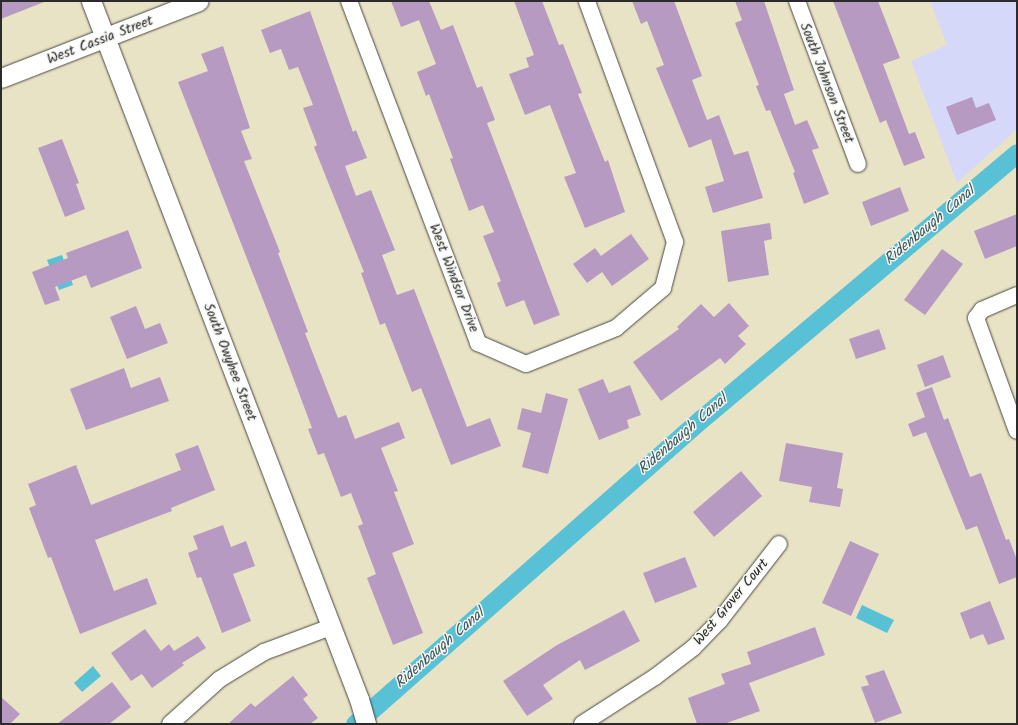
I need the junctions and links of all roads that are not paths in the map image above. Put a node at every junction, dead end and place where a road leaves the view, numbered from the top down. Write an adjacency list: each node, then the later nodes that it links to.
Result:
1 (91, 1): 6 (street, South Owyhee Street)
2 (199, 1): 6 (street, West Cassia Street)
3 (349, 1): 4 (street, West Windsor Drive)
4 (587, 1)
5 (796, 1): 8 (street, South Johnson Street)
6 (106, 37): 7 (street, West Cassia Street); 12 (street, South Owyhee Street)
7 (1, 78)
8 (858, 164)
9 (1017, 295): 10 (street)
10 (1017, 431)
11 (779, 544): 15 (street, West Grover Court)
12 (331, 627): 13 (street); 14 (street, South Owyhee Street)
13 (170, 724)
14 (366, 724)
15 (582, 724)

